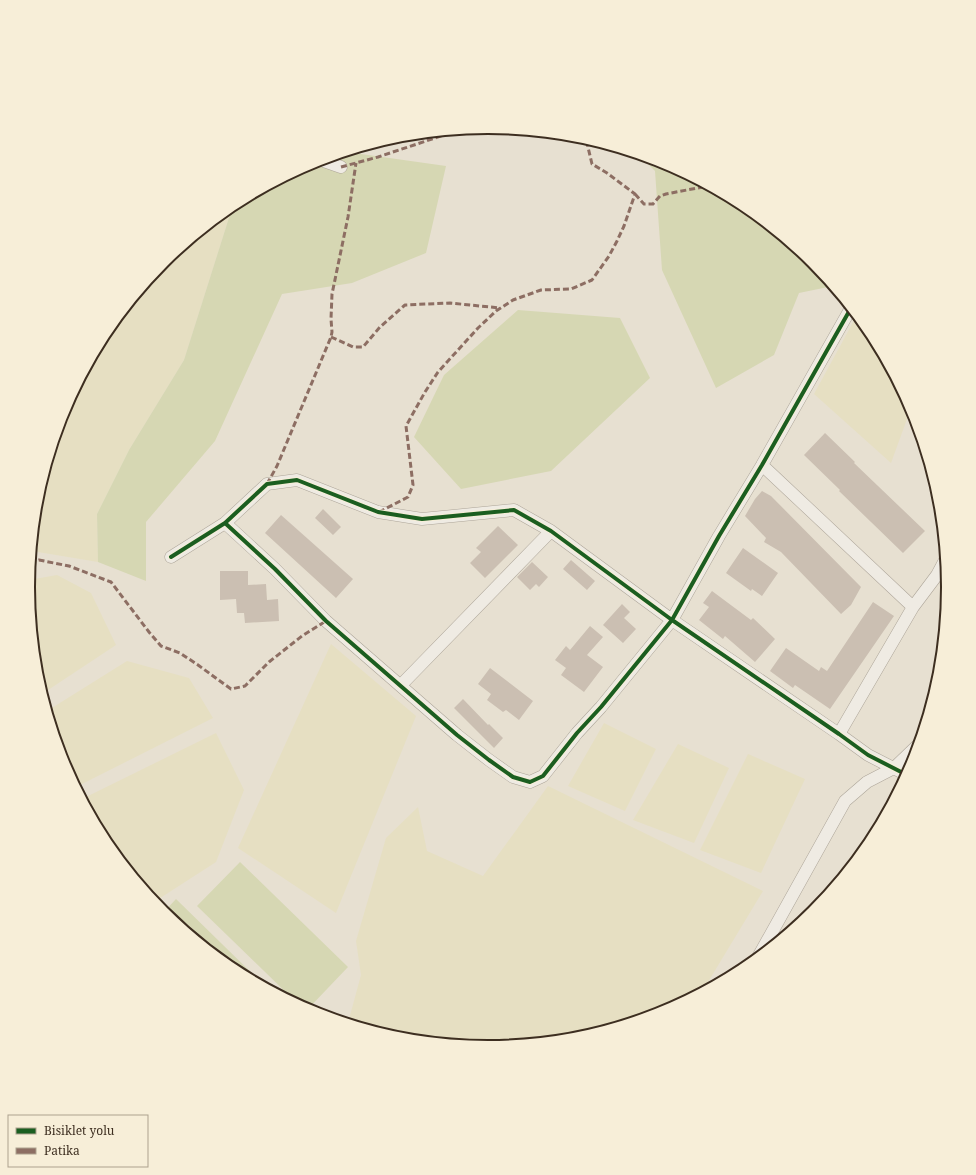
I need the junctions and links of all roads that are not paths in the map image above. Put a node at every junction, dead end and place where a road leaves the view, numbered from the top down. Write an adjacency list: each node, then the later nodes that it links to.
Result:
1 (330, 163): 2 (street)
2 (341, 167)
3 (848, 313): 4 (street)
4 (762, 465): 9 (street); 10 (street)
5 (225, 523): 6 (street); 7 (street); 11 (street)
6 (551, 531): 10 (street); 11 (street)
7 (171, 557)
8 (940, 569): 9 (street)
9 (913, 607): 12 (street)
10 (672, 620): 11 (street); 12 (street)
11 (401, 685)
12 (839, 734): 14 (street)
13 (910, 753): 14 (street)
14 (894, 768): 15 (street); 16 (street)
15 (902, 772)
16 (763, 947)

